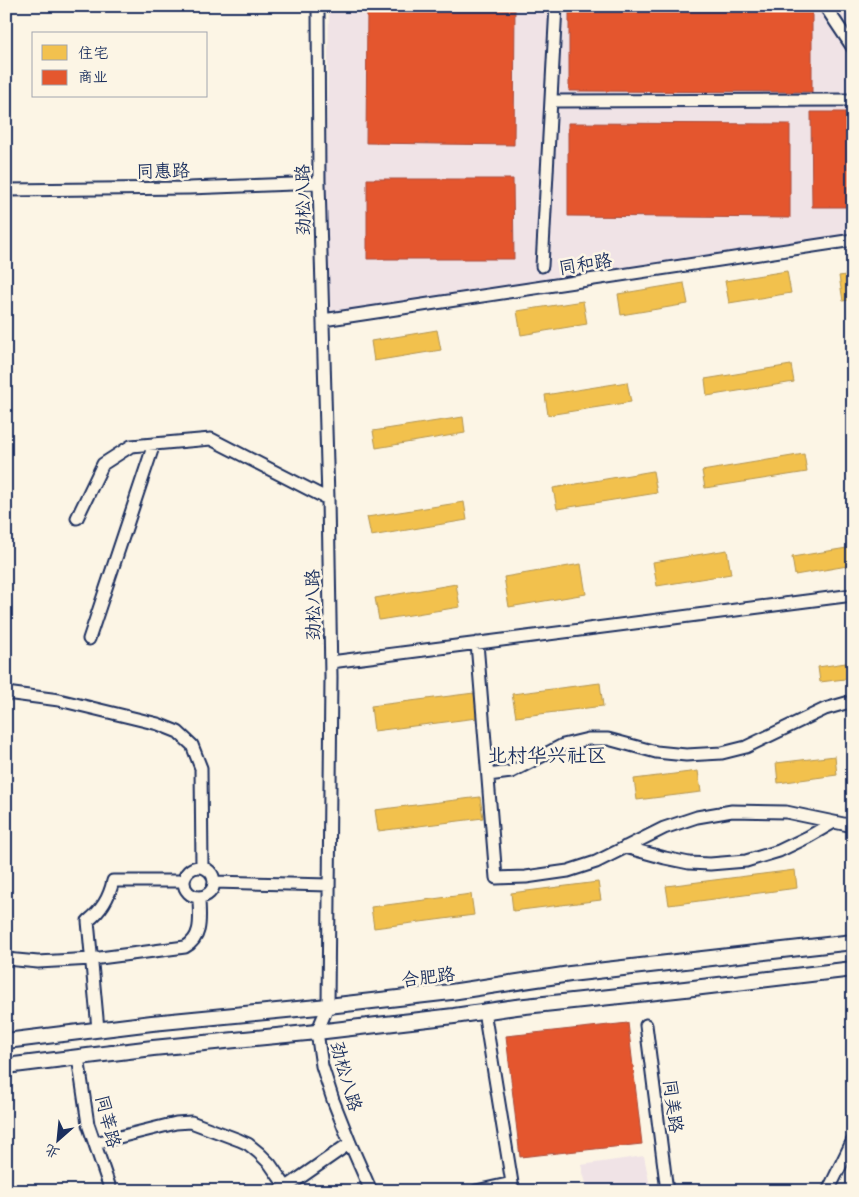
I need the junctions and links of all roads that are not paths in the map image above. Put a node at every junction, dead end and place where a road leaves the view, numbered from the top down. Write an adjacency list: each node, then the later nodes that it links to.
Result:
1 (318, 6): 7 (street, 劲松八路)
2 (556, 6): 6 (street)
3 (825, 6): 4 (street)
4 (853, 48)
5 (853, 100): 6 (street)
6 (552, 101): 10 (street)
7 (319, 183): 8 (street, 同惠路); 11 (street, 劲松八路)
8 (6, 190)
9 (853, 240): 11 (street, 同和路)
10 (542, 266)
11 (323, 320): 13 (street, 劲松八路)
12 (154, 444): 13 (street); 14 (street); 16 (street)
13 (328, 499): 18 (street, 劲松八路)
14 (77, 518)
15 (853, 594): 17 (street)
16 (89, 639)
17 (477, 643): 18 (street); 21 (street)
18 (331, 662): 28 (street, 劲松八路)
19 (6, 693): 25 (street)
20 (853, 703): 21 (street)
21 (488, 775): 24 (street)
22 (834, 822): 23 (street); 24 (street); 24 (street)
23 (853, 826)
24 (625, 847)
25 (202, 867): 26 (street); 27 (street)
26 (184, 881): 29 (street); 32 (street)
27 (214, 882): 28 (street); 29 (street)
28 (328, 885): 34 (street, 劲松八路)
29 (199, 897): 32 (street)
30 (853, 942): 34 (main road, 合肥路)
31 (6, 959): 32 (street)
32 (92, 959): 37 (street)
33 (853, 969): 35 (main road)
34 (328, 1006): 37 (main road, 合肥路); 38 (street, 劲松八路)
35 (484, 1011): 38 (main road); 48 (street)
36 (646, 1025): 49 (street, 同美路)
37 (98, 1029): 39 (main road, 合肥路)
38 (317, 1032): 40 (main road); 44 (street, 劲松八路)
39 (6, 1041)
40 (78, 1057): 41 (main road); 43 (street, 同莘路)
41 (6, 1066)
42 (853, 1140): 50 (street)
43 (95, 1143): 45 (street); 46 (street, 同莘路)
44 (350, 1143): 45 (street); 47 (street, 劲松八路)
45 (283, 1189)
46 (111, 1191)
47 (371, 1191)
48 (476, 1191)
49 (667, 1191)
50 (828, 1191)

